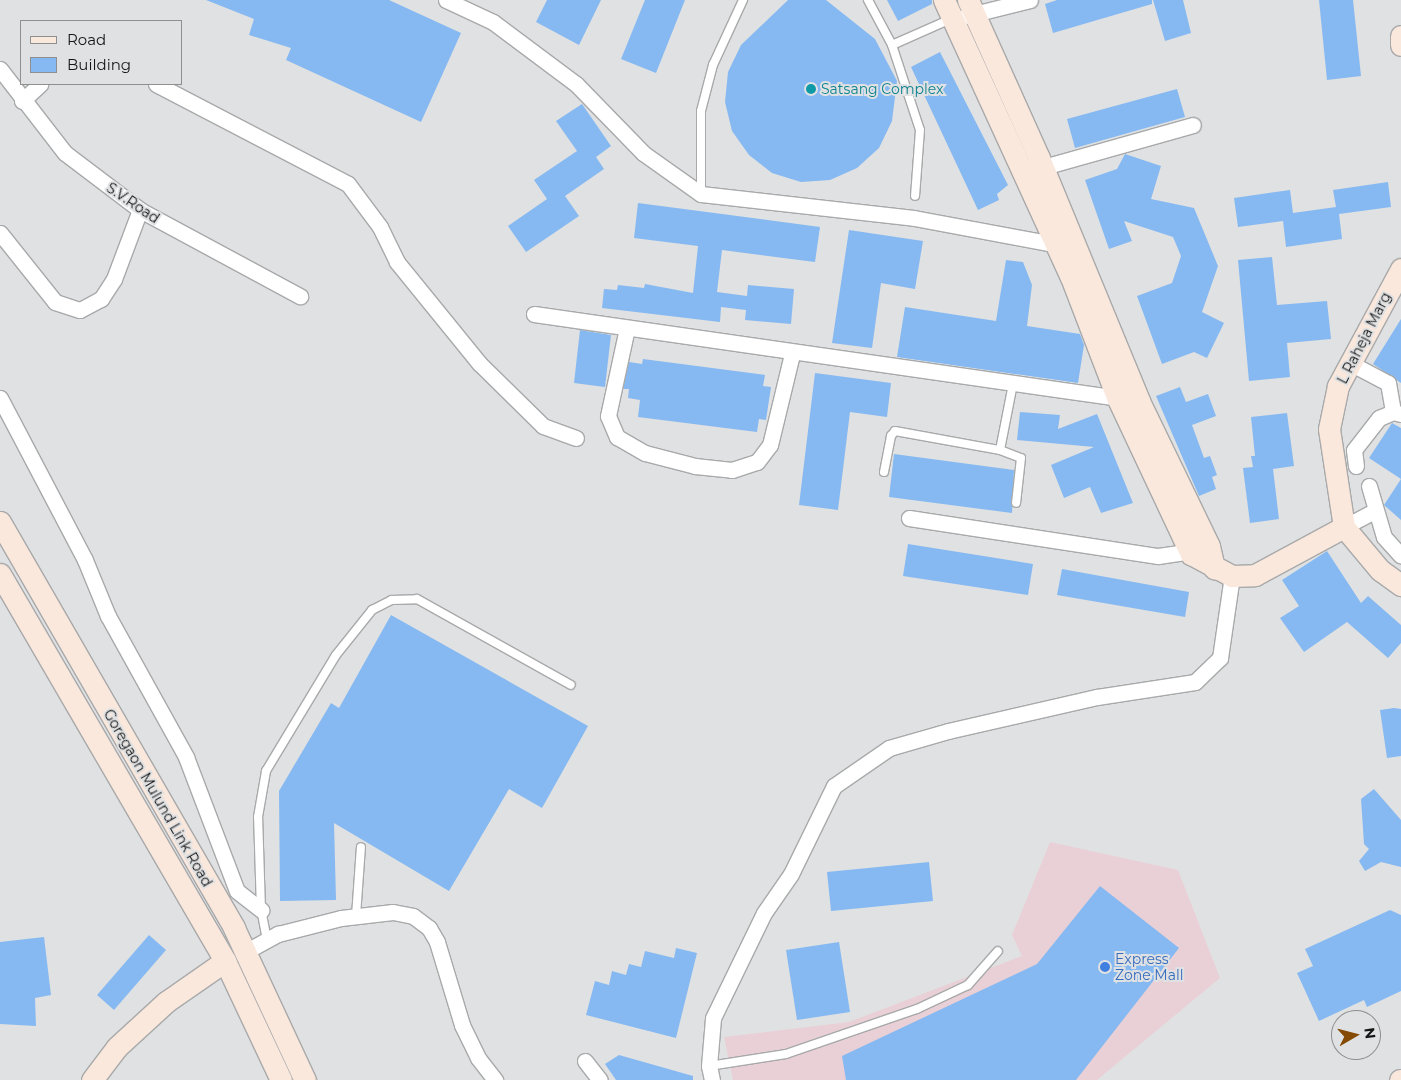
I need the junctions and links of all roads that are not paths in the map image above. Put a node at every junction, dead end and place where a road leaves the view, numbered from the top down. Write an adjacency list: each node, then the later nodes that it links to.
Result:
1 (446, 0): 17 (street)
2 (743, 0): 17 (lane)
3 (868, 0): 8 (lane)
4 (1030, 0): 5 (street)
5 (971, 7): 6 (street); 15 (street)
6 (947, 10): 8 (lane); 16 (street)
7 (1401, 36): 9 (street)
8 (892, 45): 18 (lane)
9 (1401, 45)
10 (0, 69): 13 (street, S.V.Road)
11 (39, 85): 13 (street)
12 (158, 85): 35 (street)
13 (22, 101): 19 (street, S.V.Road)
14 (1193, 125): 15 (street)
15 (1043, 167): 16 (street); 22 (street)
16 (1021, 174): 21 (street)
17 (701, 194): 21 (street)
18 (915, 196)
19 (140, 210): 20 (street); 25 (street, S.V.Road)
20 (0, 233)
21 (1055, 245): 22 (street); 32 (street)
22 (1076, 249): 33 (street)
23 (1401, 269): 24 (street, L Raheja Marg)
24 (1394, 294): 29 (street, L Raheja Marg)
25 (300, 296)
26 (534, 314): 27 (street)
27 (627, 328): 28 (street); 28 (street)
28 (792, 354): 30 (street)
29 (1350, 363): 34 (street); 44 (street, L Raheja Marg)
30 (1013, 384): 32 (street); 36 (lane)
31 (0, 398): 52 (street)
32 (1116, 398): 33 (street); 45 (street)
33 (1139, 401): 45 (street)
34 (1397, 413): 37 (street)
35 (576, 438)
36 (1000, 450): 38 (lane); 40 (lane)
37 (1356, 466)
38 (884, 472)
39 (1369, 486): 41 (street)
40 (1016, 502)
41 (1374, 511): 44 (street); 46 (street)
42 (909, 518): 45 (street)
43 (0, 522): 56 (street, Goregaon Mulund Link Road)
44 (1344, 527): 47 (street); 49 (street)
45 (1200, 550): 47 (street)
46 (1401, 556)
47 (1223, 572): 59 (street)
48 (0, 574): 57 (street, Goregaon Mulund Link Road)
49 (1401, 585)
50 (570, 686): 52 (lane)
51 (362, 847): 53 (lane)
52 (261, 910): 54 (lane)
53 (356, 916): 54 (street); 63 (street)
54 (267, 940): 56 (street)
55 (998, 951): 59 (lane)
56 (246, 952): 62 (street, Goregaon Mulund Link Road)
57 (225, 961): 60 (street); 61 (street, Goregaon Mulund Link Road)
58 (586, 1061): 64 (street)
59 (711, 1073)
60 (92, 1080)
61 (281, 1080)
62 (305, 1080)
63 (495, 1080)
64 (600, 1080)

